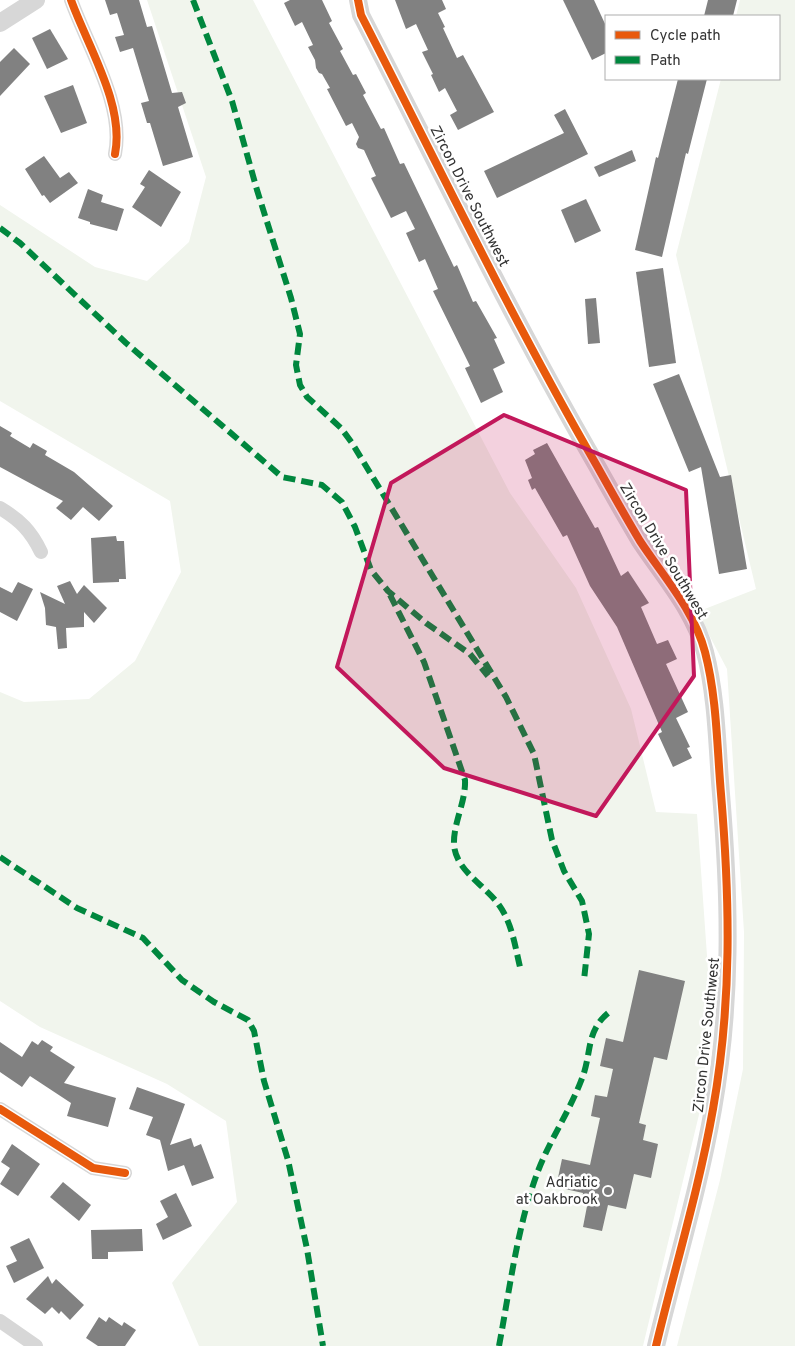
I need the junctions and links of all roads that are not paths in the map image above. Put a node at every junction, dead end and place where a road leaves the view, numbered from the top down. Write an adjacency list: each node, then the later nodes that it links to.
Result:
1 (36, 0): 4 (street)
2 (71, 0): 6 (street)
3 (358, 0): 13 (street, Zircon Drive Southwest)
4 (14, 5): 5 (street)
5 (0, 23)
6 (115, 154)
7 (0, 508): 8 (street)
8 (41, 552)
9 (0, 1109): 10 (street)
10 (125, 1173)
11 (0, 1321): 12 (street)
12 (36, 1346)
13 (656, 1346)

